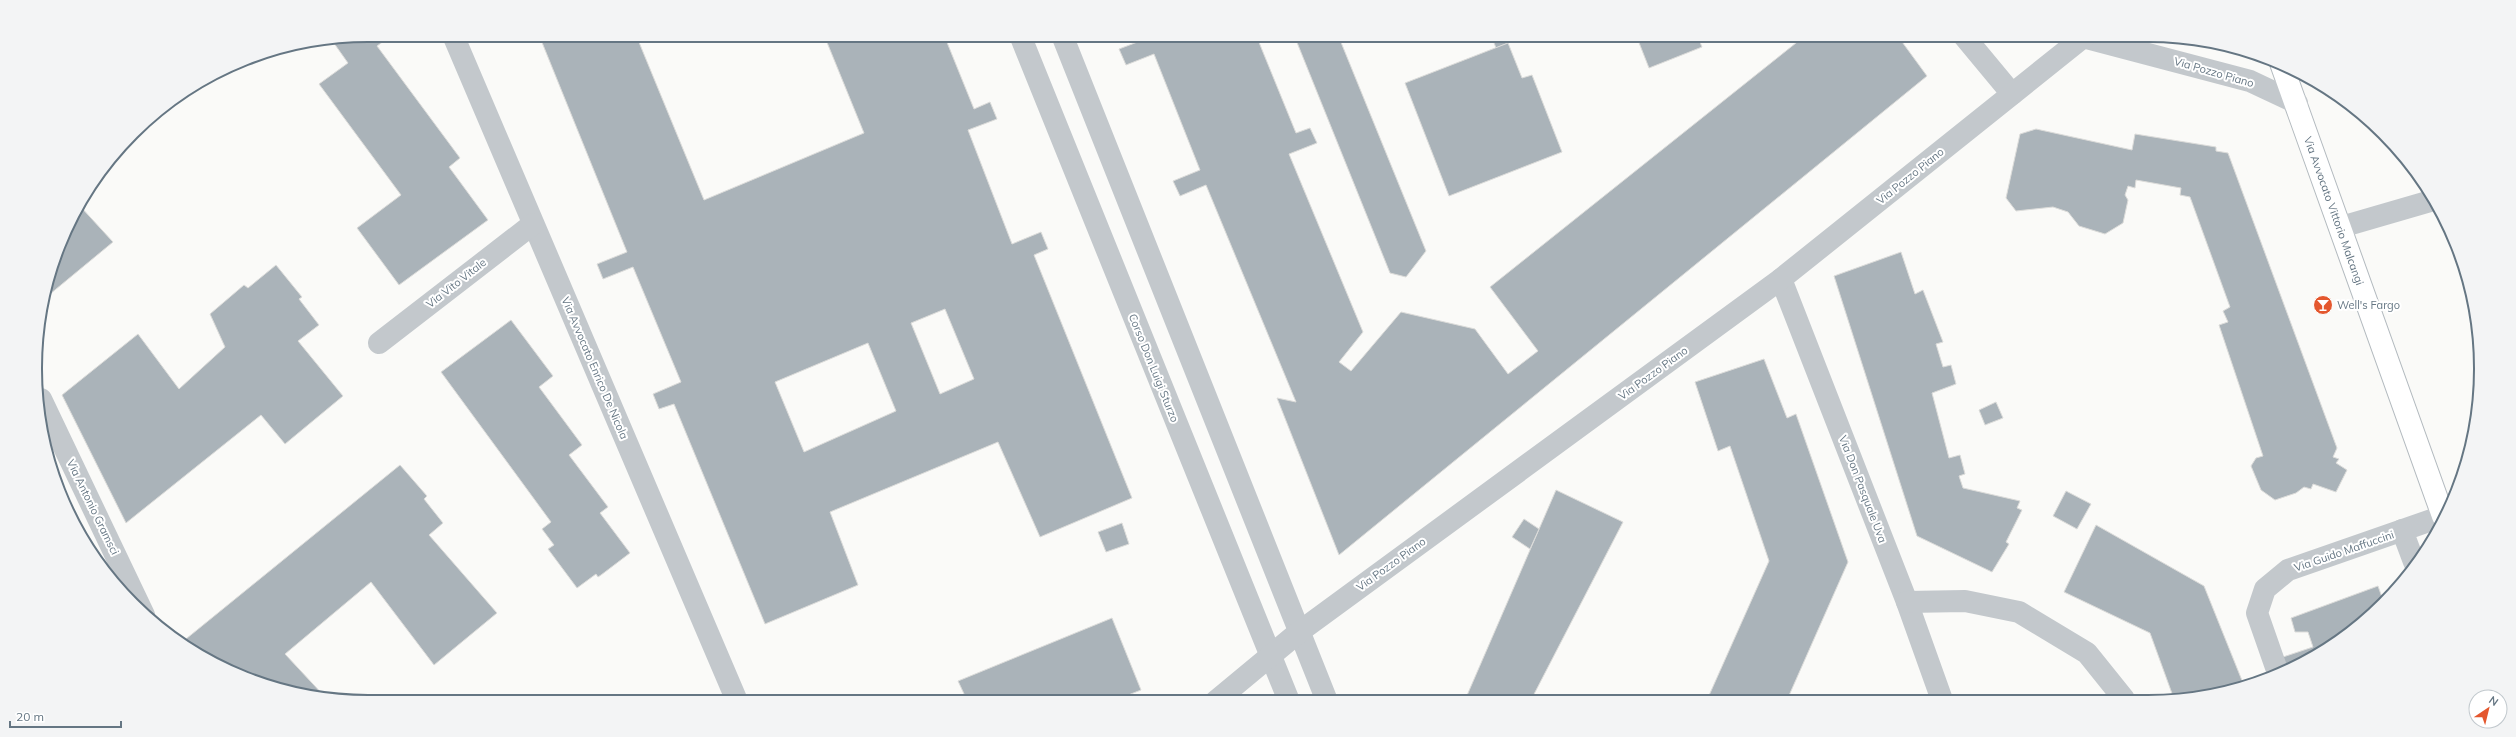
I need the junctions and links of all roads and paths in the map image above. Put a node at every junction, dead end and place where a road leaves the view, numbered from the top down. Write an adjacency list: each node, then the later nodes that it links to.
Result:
1 (456, 42): 11 (street, Via Avvocato Enrico De Nicola)
2 (1023, 42): 23 (street, Corso Don Luigi Sturzo)
3 (1065, 42): 22 (street)
4 (1969, 42): 8 (street)
5 (2077, 42): 8 (street, Via Pozzo Piano)
6 (2106, 42): 9 (street, Via Pozzo Piano)
7 (2284, 73): 9 (main road, Via Avvocato Vittorio Malcangi)
8 (2012, 94): 13 (street, Via Pozzo Piano)
9 (2296, 103): 12 (main road, Via Avvocato Vittorio Malcangi)
10 (2428, 202): 12 (street)
11 (534, 224): 14 (street, Via Vito Vitale); 25 (street, Via Avvocato Enrico De Nicola)
12 (2340, 228): 16 (main road, Via Avvocato Vittorio Malcangi)
13 (1781, 279): 21 (street, Via Don Pasquale Uva); 22 (street, Via Pozzo Piano)
14 (379, 343)
15 (45, 406): 20 (street, Via Antonio Gramsci)
16 (2441, 511)
17 (2437, 518): 18 (street, Via Guido Maffuccini)
18 (2402, 530): 19 (street); 24 (street, Via Guido Maffuccini)
19 (2413, 559)
20 (135, 596)
21 (1908, 602): 29 (street, Via Don Pasquale Uva); 30 (street)
22 (1299, 632): 23 (street, Via Pozzo Piano); 28 (street)
23 (1271, 656): 26 (street, Via Pozzo Piano); 27 (street, Corso Don Luigi Sturzo)
24 (2276, 668)
25 (735, 695)
26 (1223, 695)
27 (1287, 695)
28 (1325, 695)
29 (1940, 695)
30 (2121, 695)

